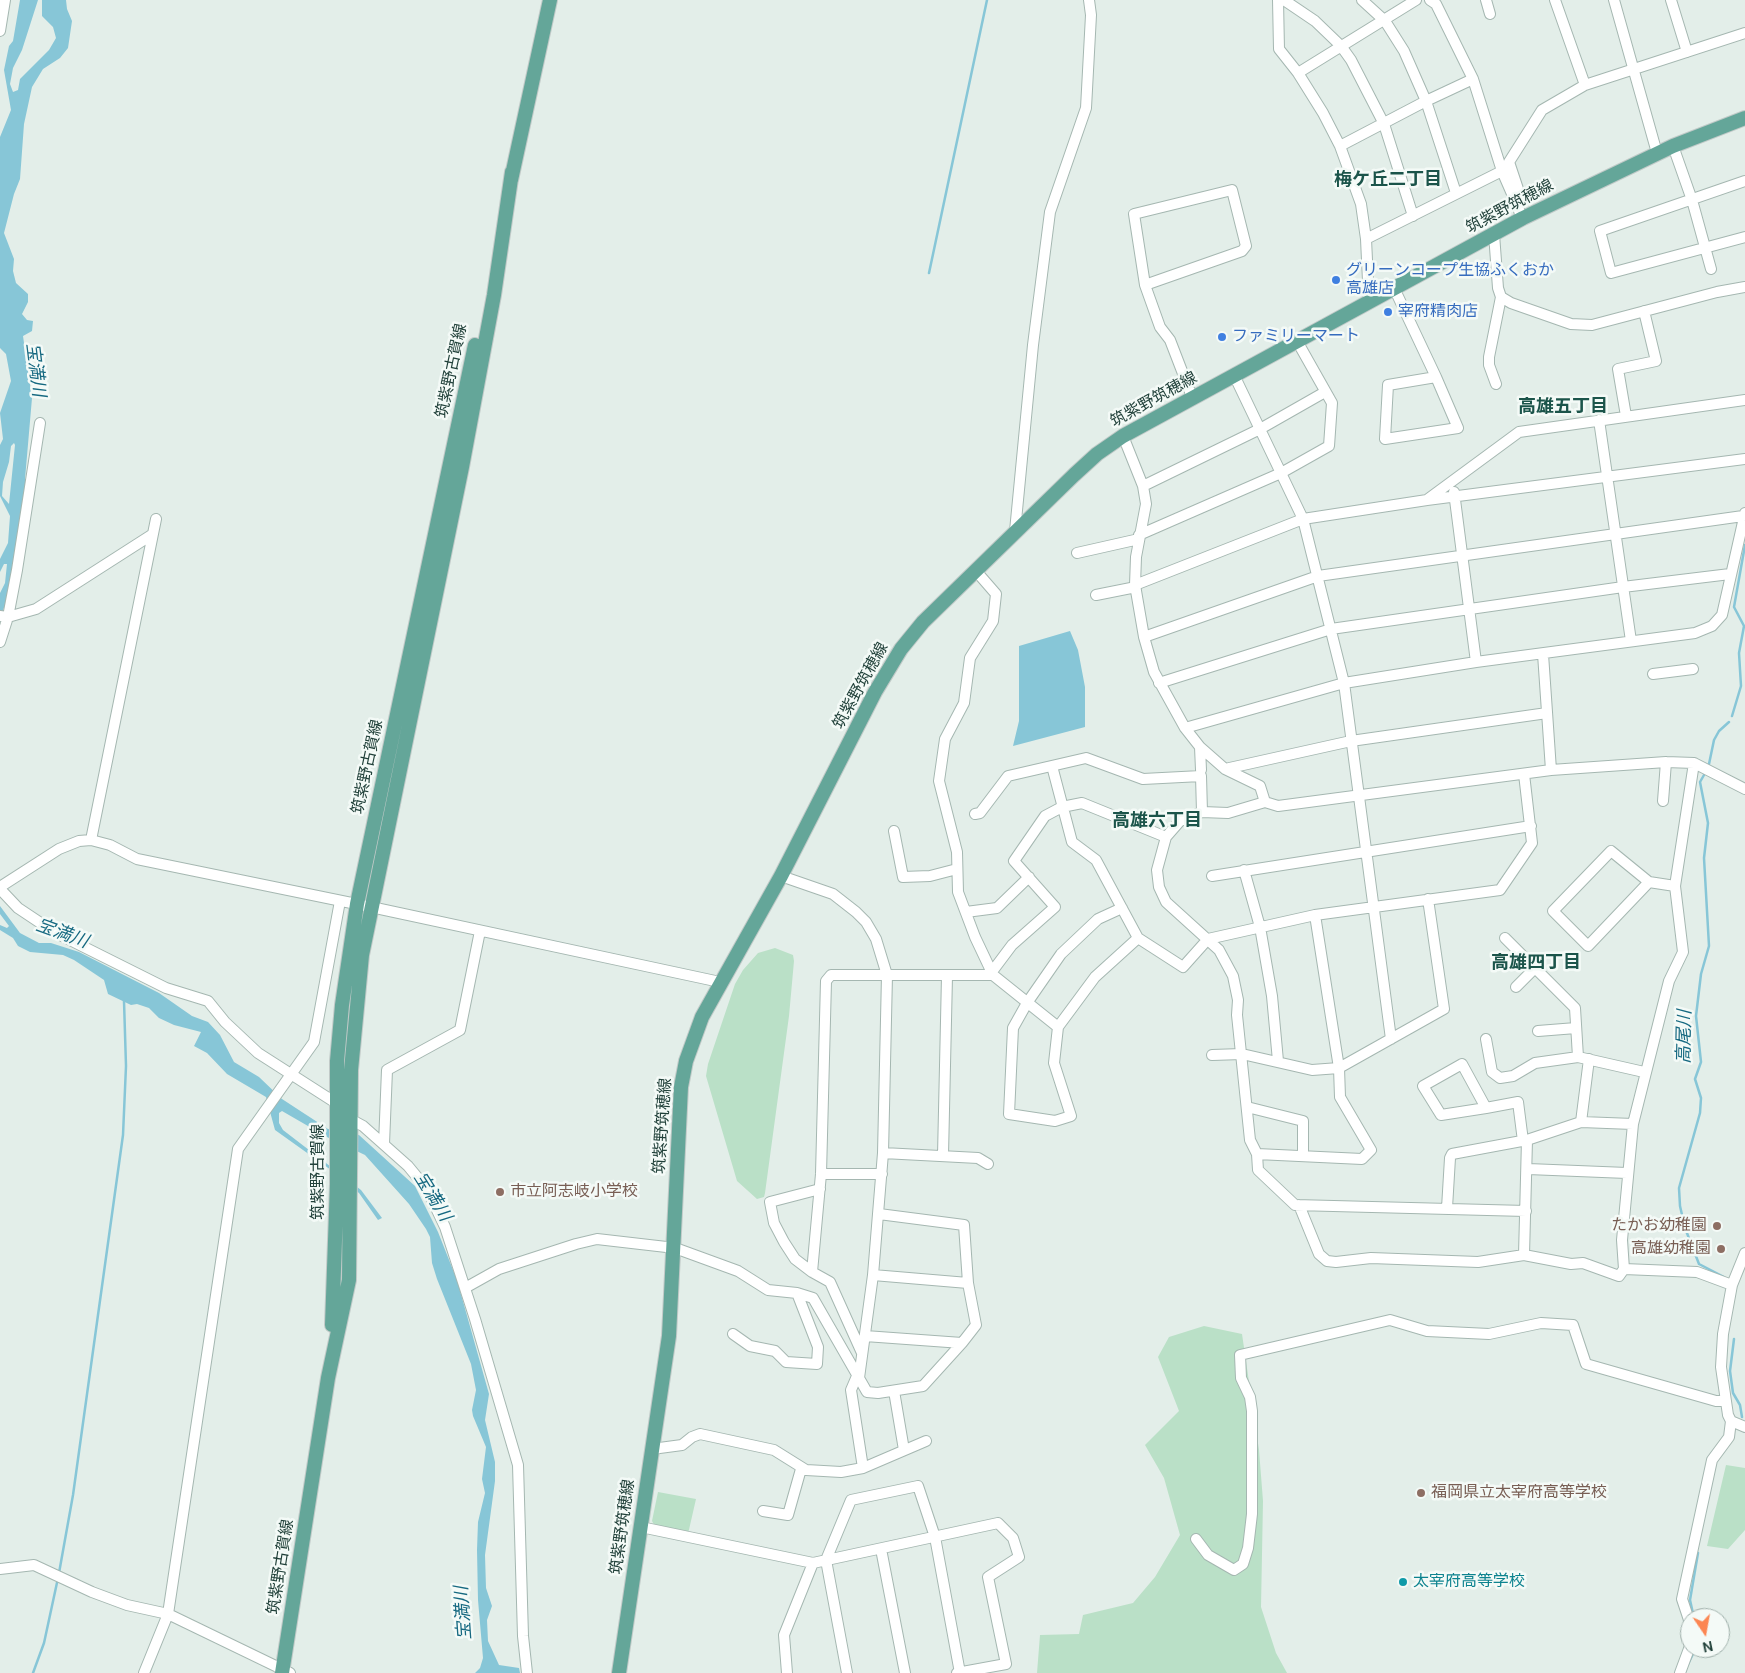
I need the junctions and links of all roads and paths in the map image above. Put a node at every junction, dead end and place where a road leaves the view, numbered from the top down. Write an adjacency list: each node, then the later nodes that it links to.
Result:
1 (5, 0): 15 (street)
2 (550, 0): 30 (main road, 筑紫野古賀線)
3 (1089, 0): 69 (street)
4 (1278, 0): 20 (street)
5 (1284, 0): 17 (street)
6 (1362, 0): 14 (street)
7 (1416, 0): 14 (street)
8 (1430, 0): 21 (street)
9 (1486, 0): 13 (street)
10 (1555, 0): 22 (street)
11 (1614, 0): 19 (street)
12 (1672, 0): 18 (street)
13 (1490, 14)
14 (1385, 21): 17 (street); 23 (street)
15 (0, 30)
16 (1745, 33): 18 (street)
17 (1341, 46): 20 (street); 25 (street)
18 (1686, 52): 19 (street)
19 (1635, 70): 22 (street); 28 (street)
20 (1298, 73): 26 (street)
21 (1473, 79): 23 (street); 29 (street)
22 (1585, 85): 34 (street)
23 (1426, 101): 25 (street); 32 (street)
24 (1745, 118): 27 (main road, 筑紫野筑穂線)
25 (1384, 124): 26 (street); 35 (street)
26 (1340, 146): 38 (street)
27 (1673, 146): 28 (main road, 筑紫野筑穂線); 33 (street)
28 (1657, 153): 34 (main road, 筑紫野筑穂線)
29 (1502, 171): 32 (street); 34 (street)
30 (512, 172): 126 (main road, 筑紫野古賀線); 128 (main road, 筑紫野古賀線)
31 (1745, 181): 33 (street)
32 (1456, 193): 35 (street)
33 (1692, 200): 39 (street); 39 (street)
34 (1521, 215): 36 (main road, 筑紫野筑穂線)
35 (1413, 216): 38 (street)
36 (1494, 234): 43 (main road, 筑紫野筑穂線); 44 (street)
37 (1745, 237): 39 (street)
38 (1366, 239): 45 (street)
39 (1704, 246): 40 (street)
40 (1711, 269)
41 (1146, 285): 41 (street); 52 (street)
42 (1745, 287): 46 (street)
43 (1394, 288): 45 (main road, 筑紫野筑穂線); 49 (street)
44 (1501, 297): 46 (street); 50 (street)
45 (1369, 302): 47 (main road, 筑紫野筑穂線)
46 (1644, 311): 54 (street)
47 (1297, 341): 48 (main road, 筑紫野筑穂線); 51 (street)
48 (1234, 376): 52 (main road, 筑紫野筑穂線); 57 (street)
49 (1436, 377): 49 (street)
50 (1496, 384)
51 (1325, 392): 57 (street); 60 (street)
52 (1192, 397): 58 (main road, 筑紫野筑穂線)
53 (1745, 400): 54 (street)
54 (1626, 416): 55 (street)
55 (1599, 420): 61 (street); 62 (street)
56 (40, 423): 82 (street)
57 (1260, 429): 60 (street); 63 (street)
58 (1123, 436): 63 (street); 69 (main road, 筑紫野筑穂線)
59 (1745, 459): 61 (street)
60 (1281, 473): 68 (street); 72 (street)
61 (1608, 476): 64 (street); 70 (street)
62 (1452, 481): 64 (street); 65 (street)
63 (1143, 486): 72 (street)
64 (1455, 497): 65 (street); 74 (street)
65 (1427, 500): 68 (street)
66 (1744, 514): 70 (street); 76 (street)
67 (156, 519): 71 (street)
68 (1303, 519): 77 (street); 78 (street)
69 (1015, 531): 75 (main road, 筑紫野筑穂線)
70 (1616, 532): 74 (street); 79 (street)
71 (153, 534): 82 (street); 114 (street)
72 (1139, 537): 73 (street); 78 (street)
73 (1077, 553)
74 (1463, 556): 77 (street); 81 (street)
75 (976, 571): 116 (street); 118 (main road, 筑紫野筑穂線)
76 (1730, 574): 79 (street); 85 (street)
77 (1318, 576): 83 (street); 84 (street)
78 (1135, 586): 80 (street); 84 (street)
79 (1623, 587): 81 (street); 85 (street)
80 (1096, 595)
81 (1471, 610): 83 (street); 88 (street)
82 (4, 616): 86 (street)
83 (1332, 629): 91 (street); 92 (street)
84 (1144, 637): 91 (street)
85 (1631, 641): 87 (street)
86 (0, 642)
87 (1543, 654): 88 (street); 93 (street)
88 (1476, 662): 92 (street)
89 (1693, 669): 90 (street)
90 (1653, 674)
91 (1159, 683): 94 (street)
92 (1344, 683): 94 (street); 95 (street)
93 (1547, 713): 95 (street); 102 (street)
94 (1185, 728): 96 (street)
95 (1352, 742): 101 (street); 105 (street)
96 (1200, 747): 100 (street); 101 (street)
97 (1666, 762): 98 (street); 102 (street); 106 (street)
98 (1694, 763): 104 (street); 122 (street)
99 (1052, 766): 108 (street); 109 (street); 110 (street)
100 (1201, 770)
101 (1225, 770): 107 (street)
102 (1551, 770): 103 (street)
103 (1524, 774): 105 (street); 111 (street)
104 (1745, 789)
105 (1359, 794): 107 (street); 115 (street)
106 (1663, 801)
107 (1266, 802): 109 (street)
108 (1062, 807): 113 (street); 120 (street); 129 (street)
109 (1202, 812): 113 (street)
110 (975, 814)
111 (1531, 826): 115 (street); 124 (street)
112 (894, 831): 116 (street)
113 (1166, 837): 136 (street)
114 (92, 840): 123 (street); 125 (street)
115 (1366, 852): 117 (street); 127 (street)
116 (957, 870): 130 (street)
117 (1244, 870): 119 (street); 132 (street)
118 (782, 876): 138 (street); 141 (main road, 筑紫野筑穂線)
119 (1212, 876)
120 (1029, 877): 130 (street); 139 (street)
121 (1649, 882): 121 (street); 122 (street)
122 (1674, 886): 155 (street)
123 (0, 888): 156 (street)
124 (1428, 899): 127 (street); 147 (street)
125 (340, 902): 126 (street); 156 (street)
126 (357, 904): 128 (street); 157 (main road, 筑紫野古賀線)
127 (1372, 906): 131 (street); 147 (street)
128 (371, 907): 133 (street); 161 (main road, 筑紫野古賀線)
129 (1122, 908): 134 (street); 143 (street)
130 (966, 912): 139 (street)
131 (1315, 915): 132 (street); 154 (street)
132 (1260, 927): 136 (street); 153 (street)
133 (480, 931): 141 (street); 164 (street)
134 (1138, 938): 136 (street); 144 (street)
135 (1506, 938): 137 (street)
136 (1208, 939): 149 (street)
137 (1534, 969): 142 (street); 145 (street)
138 (887, 974): 140 (street); 165 (street); 172 (street)
139 (992, 974): 140 (street); 143 (street)
140 (947, 976): 167 (street)
141 (720, 982): 179 (main road, 筑紫野筑穂線)
142 (1516, 988)
143 (1027, 1003): 144 (street); 144 (street)
144 (1058, 1028)
145 (1576, 1028): 146 (street); 151 (street)
146 (1538, 1031)
147 (1391, 1039): 154 (street)
148 (1486, 1039): 151 (street)
149 (1242, 1054): 150 (street); 153 (street); 158 (street)
150 (1212, 1056)
151 (1578, 1057): 152 (street)
152 (1589, 1059): 155 (street); 160 (street)
153 (1278, 1061): 154 (street)
154 (1339, 1068): 168 (street)
155 (1644, 1072): 162 (street)
156 (289, 1076): 157 (street); 213 (street)
157 (336, 1103): 161 (main road, 筑紫野古賀線)
158 (1247, 1107): 166 (street); 168 (street)
159 (1486, 1108): 159 (street); 163 (street)
160 (1580, 1122): 162 (street); 163 (street)
161 (346, 1123): 164 (street); 194 (main road, 筑紫野古賀線); 194 (main road, 筑紫野古賀線)
162 (1633, 1124): 171 (street)
163 (1525, 1141): 170 (street); 176 (street)
164 (384, 1144): 187 (street)
165 (883, 1154): 167 (street); 173 (street)
166 (1257, 1154): 168 (street); 175 (street)
167 (944, 1155): 169 (street)
168 (1302, 1156)
169 (988, 1164)
170 (1528, 1169): 171 (street); 177 (street)
171 (1627, 1172): 182 (street)
172 (821, 1174): 173 (street); 174 (street)
173 (882, 1174): 178 (street)
174 (820, 1189): 183 (street); 183 (street)
175 (1299, 1205): 176 (street); 181 (street)
176 (1447, 1208): 177 (street)
177 (1526, 1211): 181 (street)
178 (879, 1214): 184 (street); 185 (street)
179 (674, 1248): 187 (street); 188 (street); 200 (main road, 筑紫野筑穂線)
180 (1745, 1254): 186 (street)
181 (1524, 1255): 182 (street)
182 (1624, 1269): 186 (street)
183 (812, 1272): 192 (street)
184 (873, 1275): 185 (street); 190 (street)
185 (968, 1283): 191 (street)
186 (1732, 1286): 196 (street)
187 (465, 1288): 217 (street)
188 (797, 1293): 189 (street); 193 (street)
189 (734, 1334)
190 (865, 1336): 191 (street); 192 (street)
191 (962, 1343): 195 (street)
192 (863, 1354): 193 (street)
193 (858, 1377): 195 (street); 202 (street)
194 (328, 1378): 215 (main road, 筑紫野古賀線)
195 (894, 1390): 201 (street)
196 (1724, 1400): 197 (street); 207 (street)
197 (1731, 1421): 198 (street); 212 (street)
198 (1745, 1427)
199 (926, 1441): 201 (street)
200 (652, 1449): 203 (street); 205 (main road, 筑紫野筑穂線)
201 (904, 1450): 202 (street)
202 (863, 1468): 203 (street)
203 (801, 1469): 204 (street)
204 (763, 1511)
205 (641, 1527): 210 (street); 218 (main road, 筑紫野筑穂線)
206 (935, 1537): 208 (street); 209 (street); 222 (street); 222 (street)
207 (1196, 1540)
208 (881, 1549): 209 (street); 221 (street)
209 (826, 1560): 210 (street); 220 (street)
210 (813, 1563): 219 (street)
211 (0, 1569): 213 (street)
212 (1683, 1608)
213 (168, 1614): 215 (street); 216 (street)
214 (1686, 1658): 223 (street)
215 (285, 1672)
216 (144, 1673)
217 (527, 1673)
218 (619, 1673)
219 (786, 1673)
220 (848, 1673)
221 (905, 1673)
222 (959, 1673)
223 (1680, 1673)

